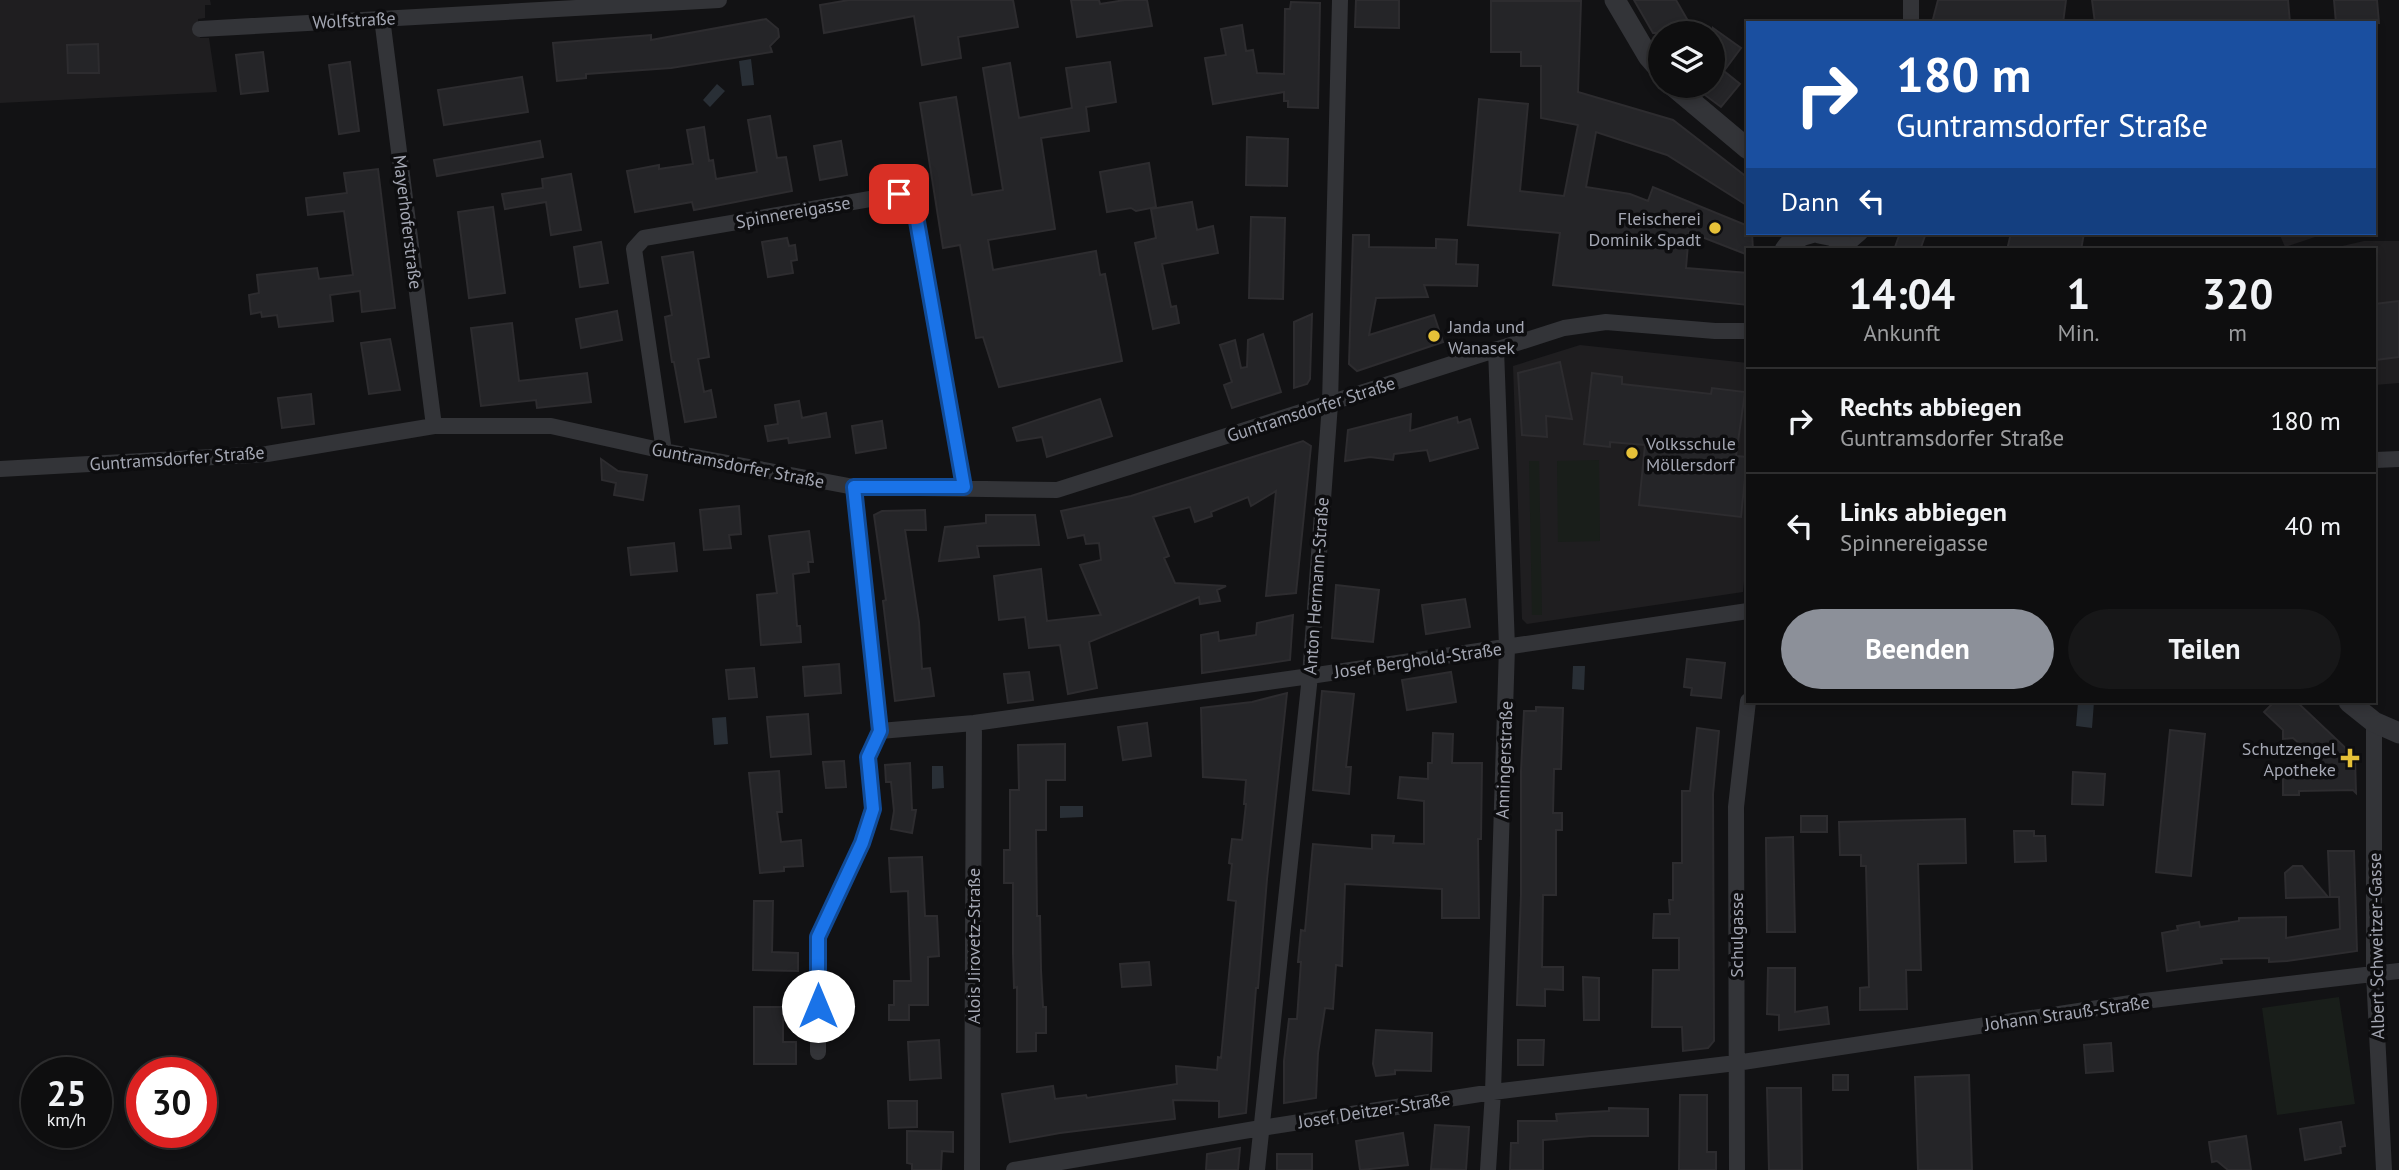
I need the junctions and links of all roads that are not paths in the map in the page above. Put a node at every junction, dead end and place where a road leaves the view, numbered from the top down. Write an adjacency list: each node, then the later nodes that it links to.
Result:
1 (719, 0): 5 (street, Wolfstraße)
2 (1340, 0): 17 (street, Anton Hermann-Straße)
3 (1615, 0): 8 (street)
4 (1911, 0): 6 (street)
5 (382, 18): 7 (street, Wolfstraße); 18 (street, Mayerhoferstraße)
6 (1911, 21)
7 (200, 29)
8 (1648, 56)
9 (1687, 98): 10 (street)
10 (1746, 147)
11 (1805, 235): 14 (street)
12 (1826, 235): 13 (street)
13 (1851, 243)
14 (1786, 248)
15 (1746, 331): 16 (street, Guntramsdorfer Straße)
16 (1496, 349): 17 (street, Guntramsdorfer Straße); 26 (street, Anningerstraße)
17 (1330, 404): 24 (street, Guntramsdorfer Straße); 27 (street, Anton Hermann-Straße)
18 (434, 426): 19 (street, Guntramsdorfer Straße); 22 (street, Guntramsdorfer Straße)
19 (664, 451): 23 (street, Guntramsdorfer Straße); 24 (street, Spinnereigasse)
20 (2399, 459): 21 (street)
21 (2376, 460)
22 (0, 469)
23 (854, 487): 24 (street, Guntramsdorfer Straße); 32 (street)
24 (964, 487)
25 (1746, 611): 26 (street, Josef Berghold-Straße)
26 (1507, 647): 27 (street, Josef Berghold-Straße); 38 (street, Anningerstraße)
27 (1310, 676): 31 (street, Josef Berghold-Straße); 39 (street, Anton Hermann-Straße)
28 (1748, 703): 37 (street, Schulgasse)
29 (2350, 703): 30 (street)
30 (2374, 722): 33 (street); 35 (street, Albert Schweitzer-Gasse)
31 (974, 723): 32 (street, Josef Berghold-Straße); 40 (street, Alois Jirovetz-Straße)
32 (880, 731): 36 (street)
33 (2399, 733)
34 (2399, 971): 35 (street, Johann Strauß-Straße)
35 (2374, 974): 37 (street, Johann Strauß-Straße); 45 (street, Albert Schweitzer-Gasse)
36 (818, 1052)
37 (1737, 1063): 38 (street, Josef Deitzer-Straße); 44 (street, Schulgasse)
38 (1493, 1092): 39 (street, Josef Deitzer-Straße); 43 (street, Anningerstraße)
39 (1261, 1128): 41 (street, Josef Deitzer-Straße); 42 (street, Anton Hermann-Straße)
40 (972, 1170)
41 (1014, 1170)
42 (1257, 1170)
43 (1488, 1170)
44 (1737, 1170)
45 (2384, 1170)

